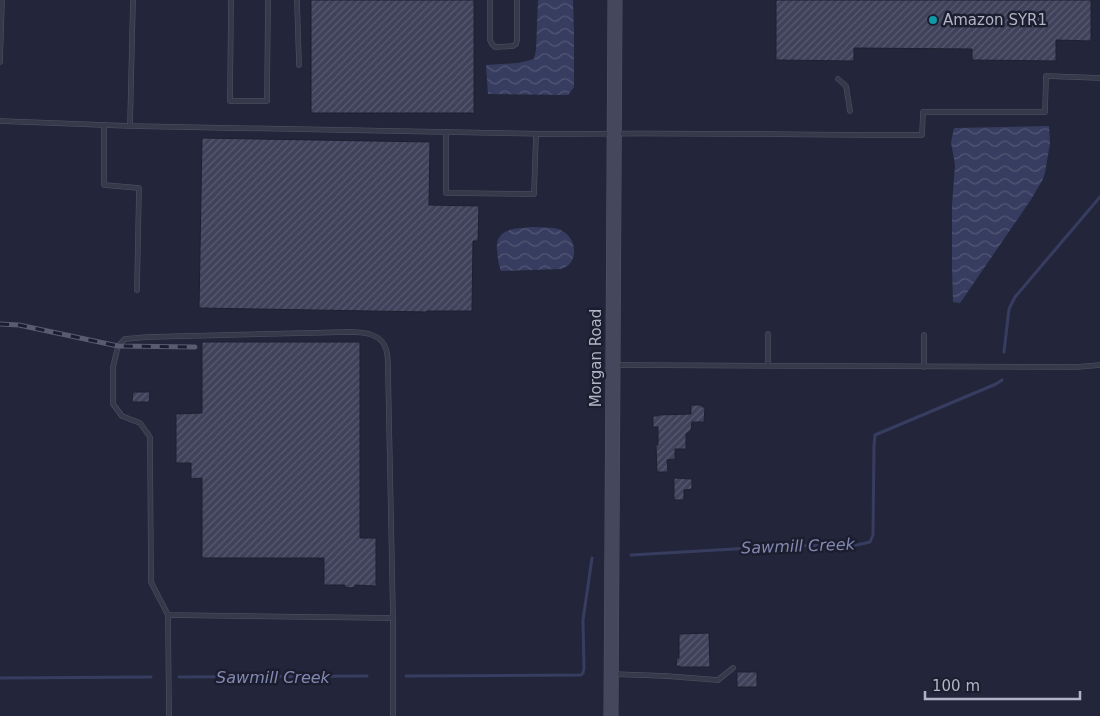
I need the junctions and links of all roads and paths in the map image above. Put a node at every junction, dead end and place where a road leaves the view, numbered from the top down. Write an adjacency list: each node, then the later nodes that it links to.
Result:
1 (2, 0): 9 (lane)
2 (134, 0): 16 (lane)
3 (231, 0): 4 (lane)
4 (268, 0)
5 (297, 0): 10 (lane)
6 (490, 0): 7 (lane)
7 (517, 0)
8 (615, 0): 18 (street, Morgan Road)
9 (0, 62)
10 (299, 65)
11 (1100, 78): 18 (lane)
12 (838, 79): 13 (lane)
13 (850, 111)
14 (0, 122): 15 (lane)
15 (104, 125): 16 (lane); 20 (lane)
16 (130, 126): 17 (lane)
17 (446, 132): 19 (lane); 19 (lane)
18 (614, 133): 19 (lane); 23 (street, Morgan Road)
19 (536, 134)
20 (137, 290)
21 (768, 334): 25 (lane)
22 (924, 335): 26 (lane)
23 (612, 365): 25 (lane); 30 (street, Morgan Road)
24 (1100, 365): 26 (lane)
25 (768, 366): 26 (lane)
26 (924, 367)
27 (168, 615): 28 (lane); 28 (lane); 31 (lane)
28 (393, 618): 32 (lane)
29 (733, 668): 30 (lane)
30 (611, 674): 33 (street, Morgan Road)
31 (169, 716)
32 (393, 716)
33 (611, 716)

